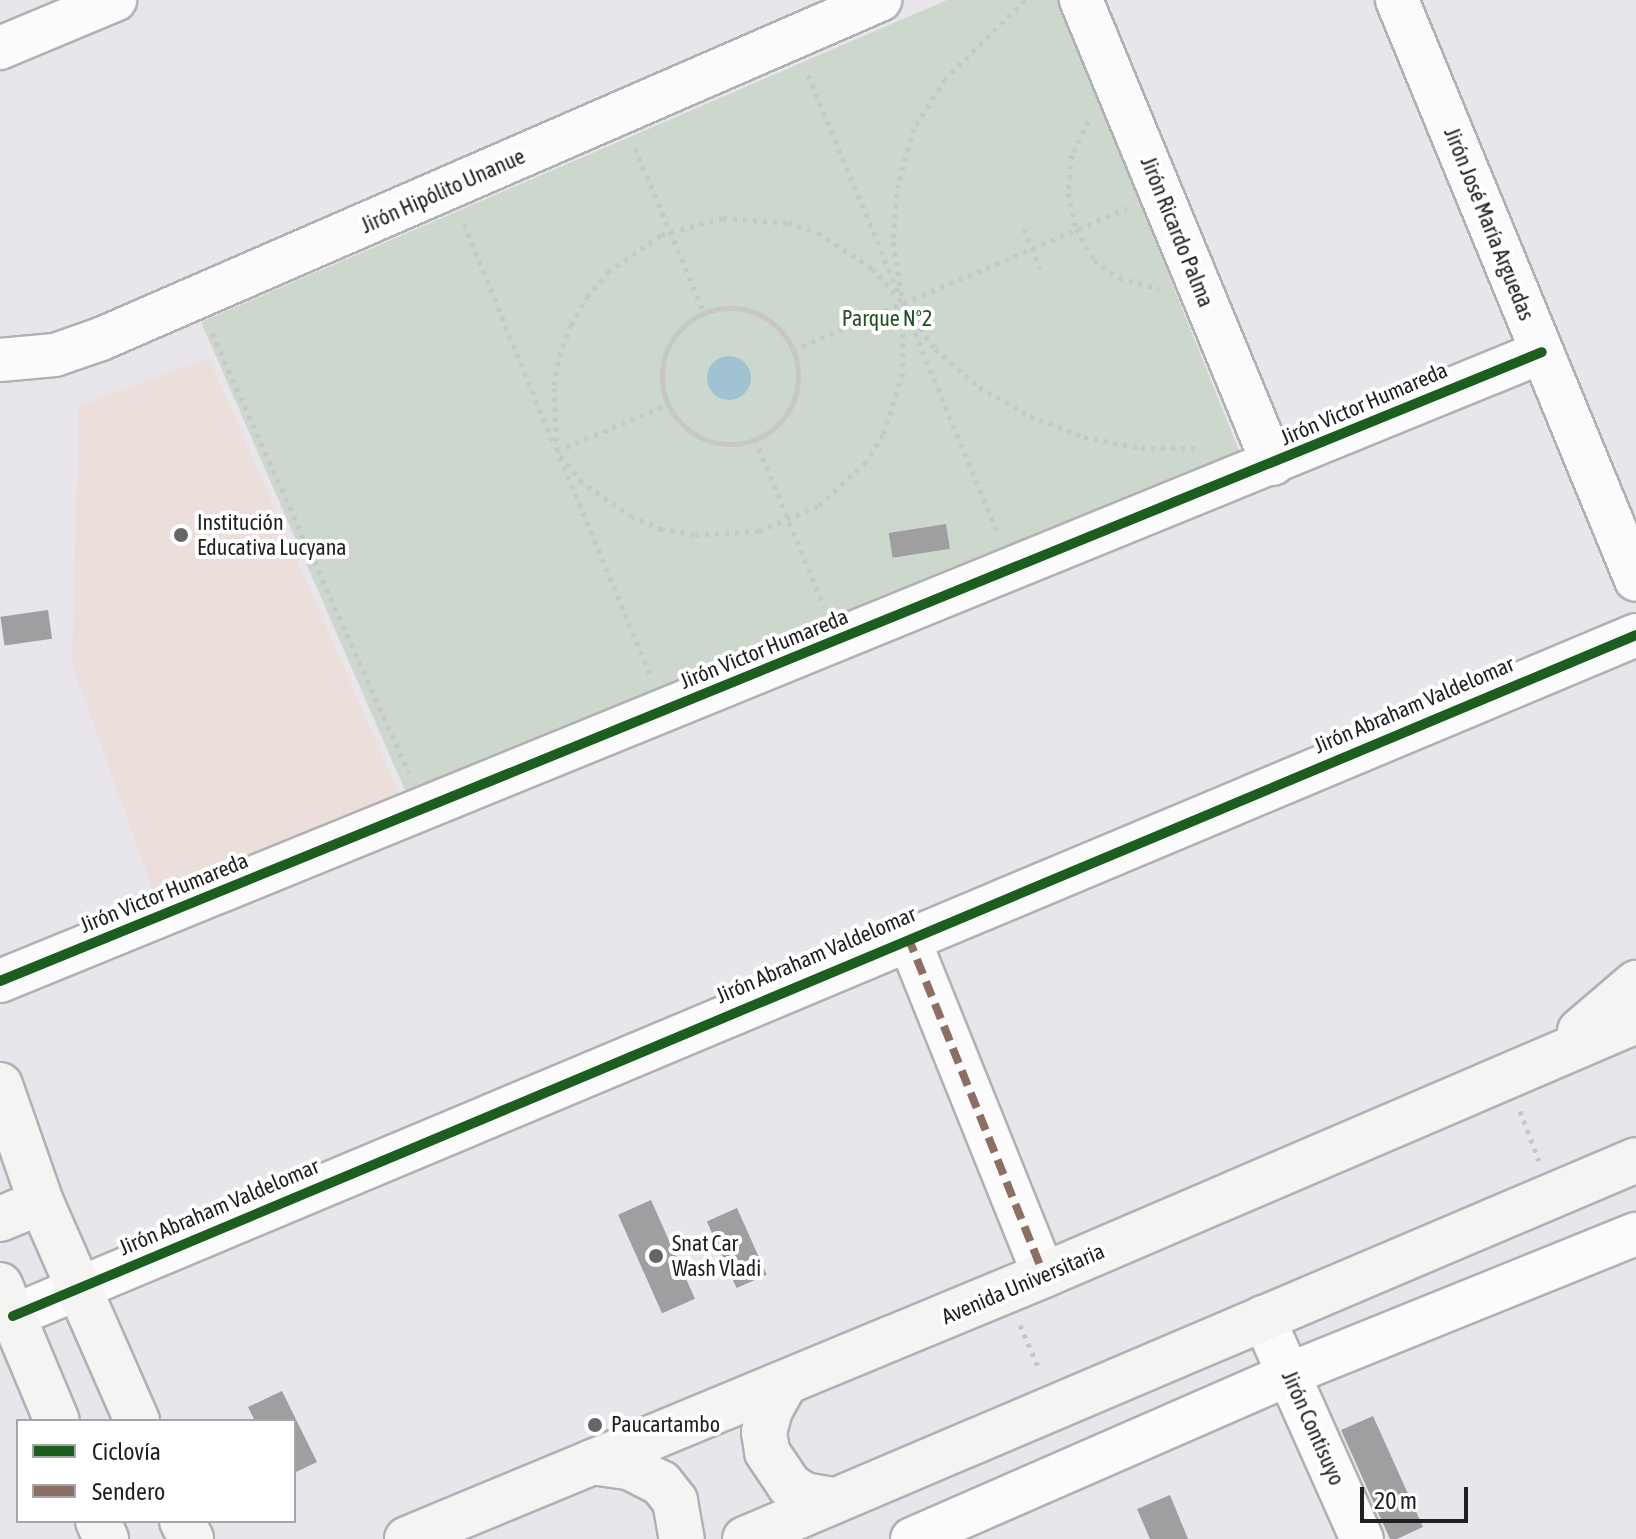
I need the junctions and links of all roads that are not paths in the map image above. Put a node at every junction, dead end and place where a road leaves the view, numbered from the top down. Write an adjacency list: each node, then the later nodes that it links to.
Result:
1 (115, 0): 5 (street)
2 (880, 0): 7 (street, Jirón Hipólito Unanue)
3 (1081, 0): 8 (street, Jirón Ricardo Palma)
4 (1397, 0): 6 (street, Jirón José María Arguedas)
5 (0, 48)
6 (1542, 352): 8 (street, Jirón Victor Humareda); 9 (street, Jirón José María Arguedas)
7 (0, 360)
8 (1268, 451): 12 (street, Jirón Victor Humareda)
9 (1636, 580)
10 (1636, 635): 11 (street, Jirón Abraham Valdelomar)
11 (908, 937): 21 (street); 22 (street, Jirón Abraham Valdelomar)
12 (0, 981)
13 (1636, 983): 15 (main road)
14 (1636, 1021): 15 (main road, Avenida Universitaria)
15 (1547, 1059): 21 (main road, Avenida Universitaria)
16 (0, 1085): 18 (main road)
17 (1636, 1160): 24 (main road)
18 (41, 1202): 19 (main road); 22 (main road)
19 (0, 1219)
20 (1636, 1234): 25 (street)
21 (1044, 1275): 26 (main road, Avenida Universitaria)
22 (77, 1289): 23 (street, Jirón Abraham Valdelomar); 28 (main road)
23 (6, 1300): 27 (main road)
24 (1263, 1317): 25 (street, Jirón Contisuyo); 30 (main road)
25 (1289, 1374): 34 (street); 35 (street, Jirón Contisuyo)
26 (785, 1383): 29 (main road, Avenida Universitaria); 30 (main road)
27 (56, 1419)
28 (136, 1419)
29 (592, 1462): 31 (main road, Avenida Universitaria); 32 (main road)
30 (816, 1518): 33 (main road)
31 (407, 1539)
32 (682, 1539)
33 (745, 1539)
34 (912, 1539)
35 (1362, 1539)

